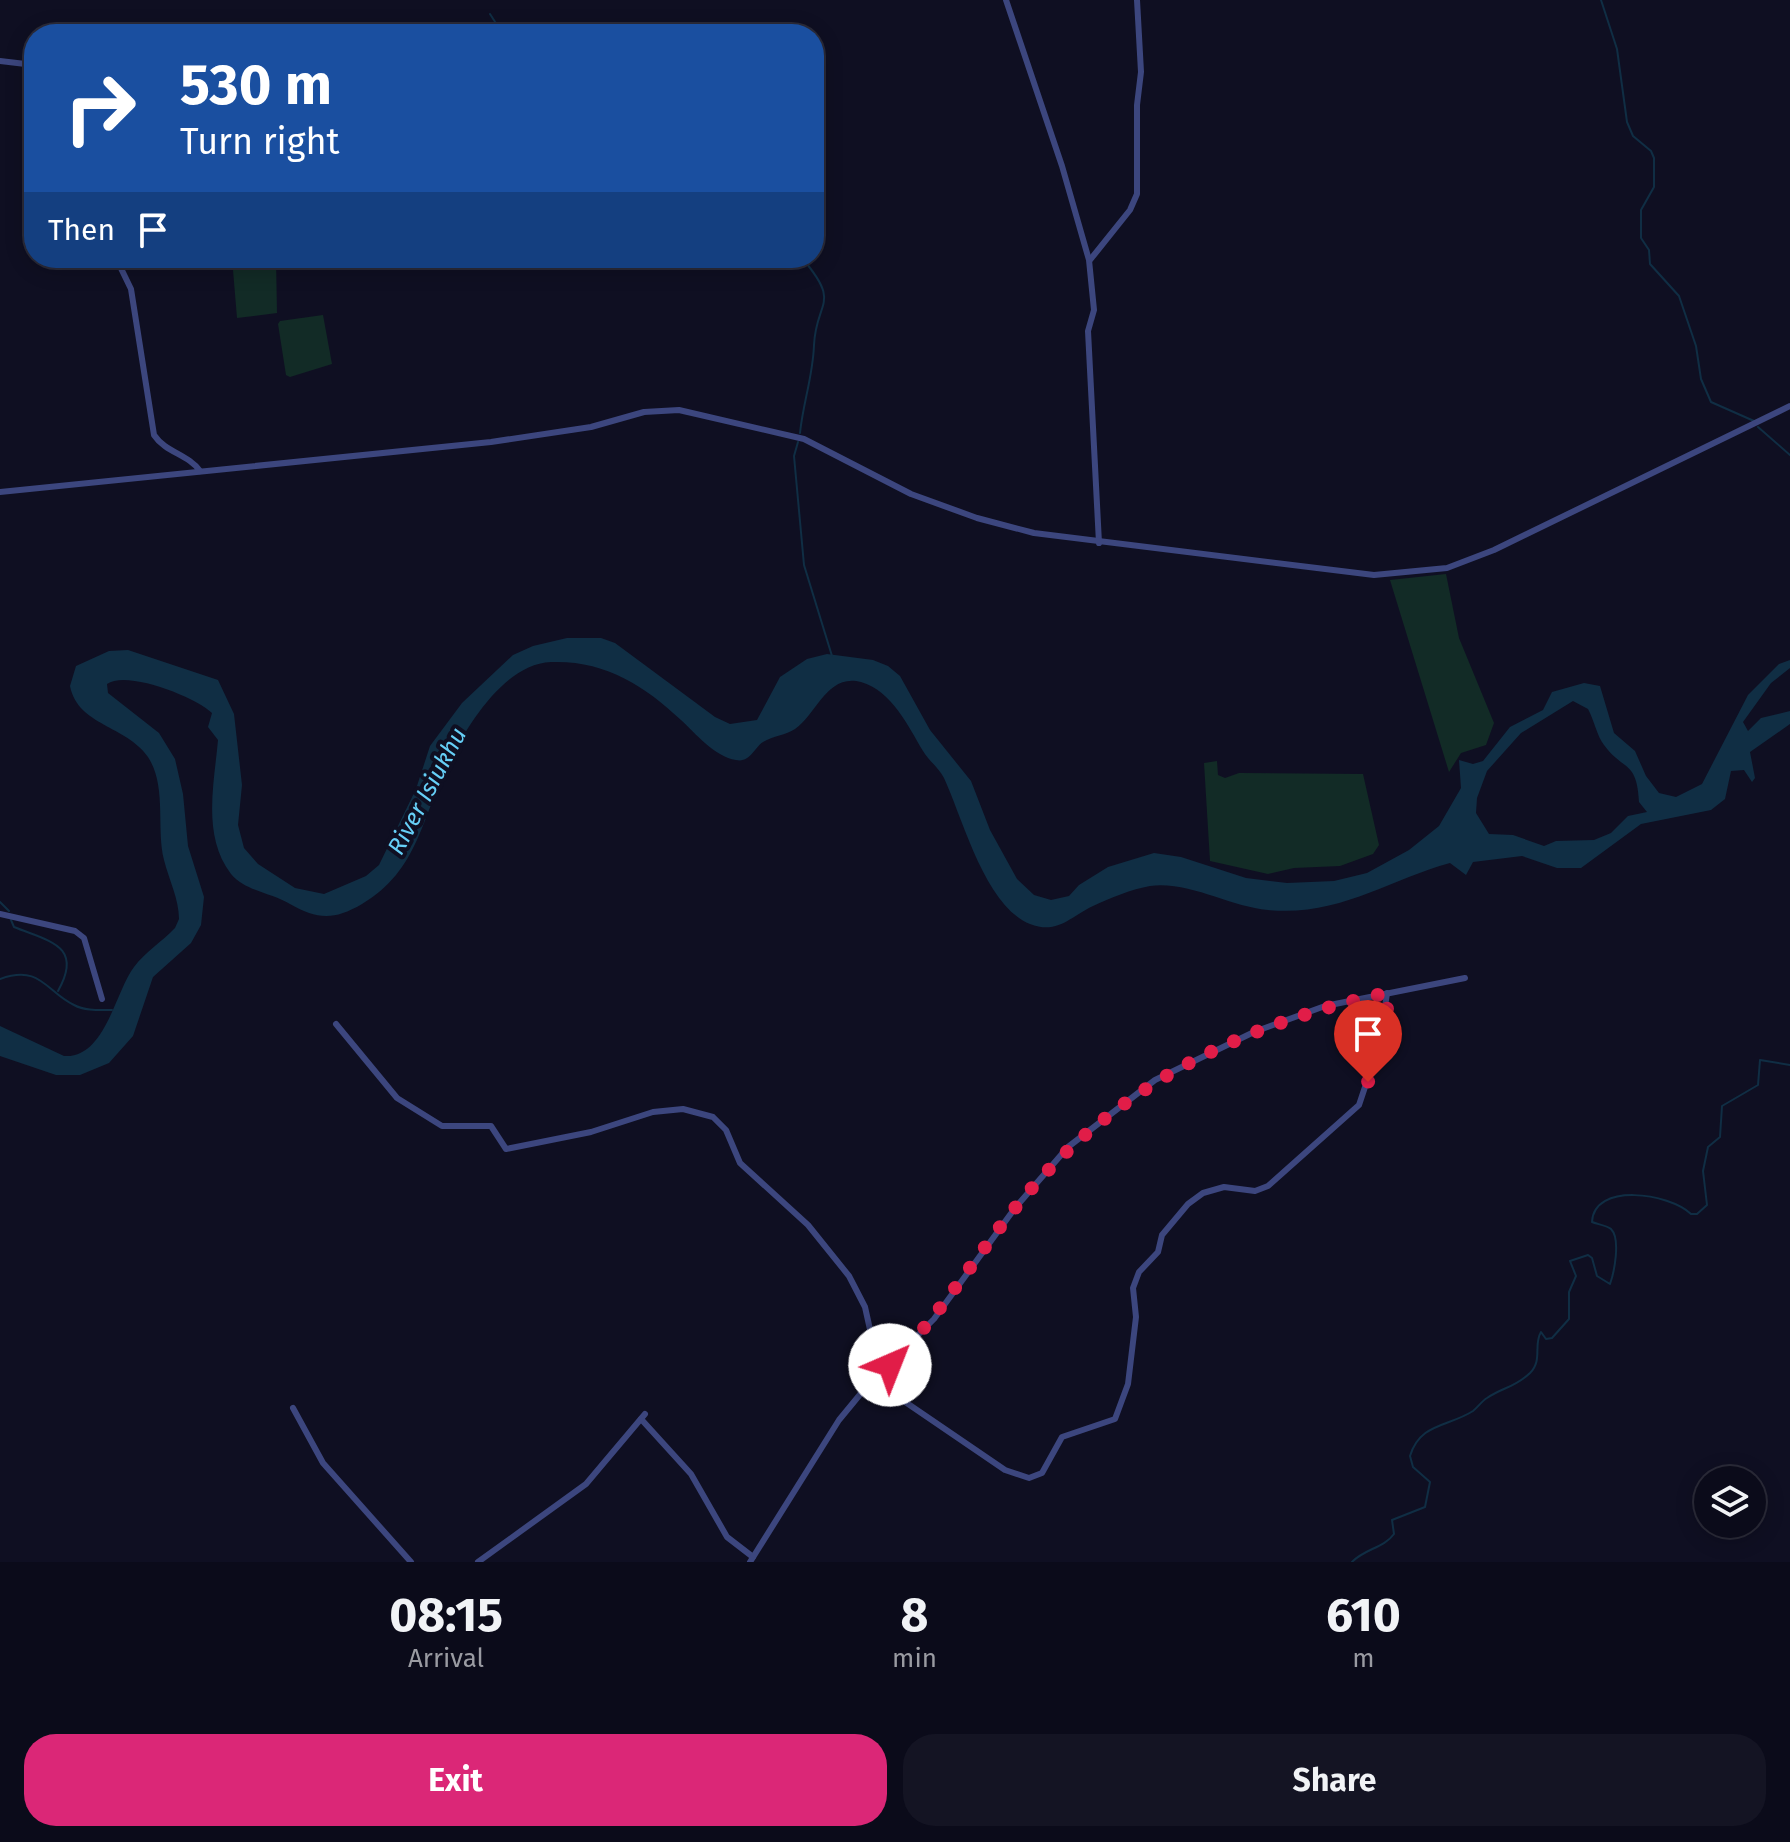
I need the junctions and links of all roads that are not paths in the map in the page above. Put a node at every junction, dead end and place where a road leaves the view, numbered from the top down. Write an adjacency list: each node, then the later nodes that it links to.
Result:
1 (1006, 0): 5 (street)
2 (1137, 0): 5 (street)
3 (0, 61): 4 (street)
4 (24, 64)
5 (1089, 260): 10 (street)
6 (121, 268): 8 (street)
7 (1790, 406): 10 (street)
8 (200, 471): 9 (street); 10 (street)
9 (0, 492)
10 (1099, 543)
11 (0, 914): 14 (street)
12 (1465, 978): 13 (street)
13 (1387, 993): 16 (street); 16 (street)
14 (102, 999)
15 (336, 1024): 16 (street)
16 (873, 1380): 18 (street)
17 (293, 1408): 19 (street)
18 (751, 1561): 20 (street)
19 (411, 1562)
20 (478, 1562)

